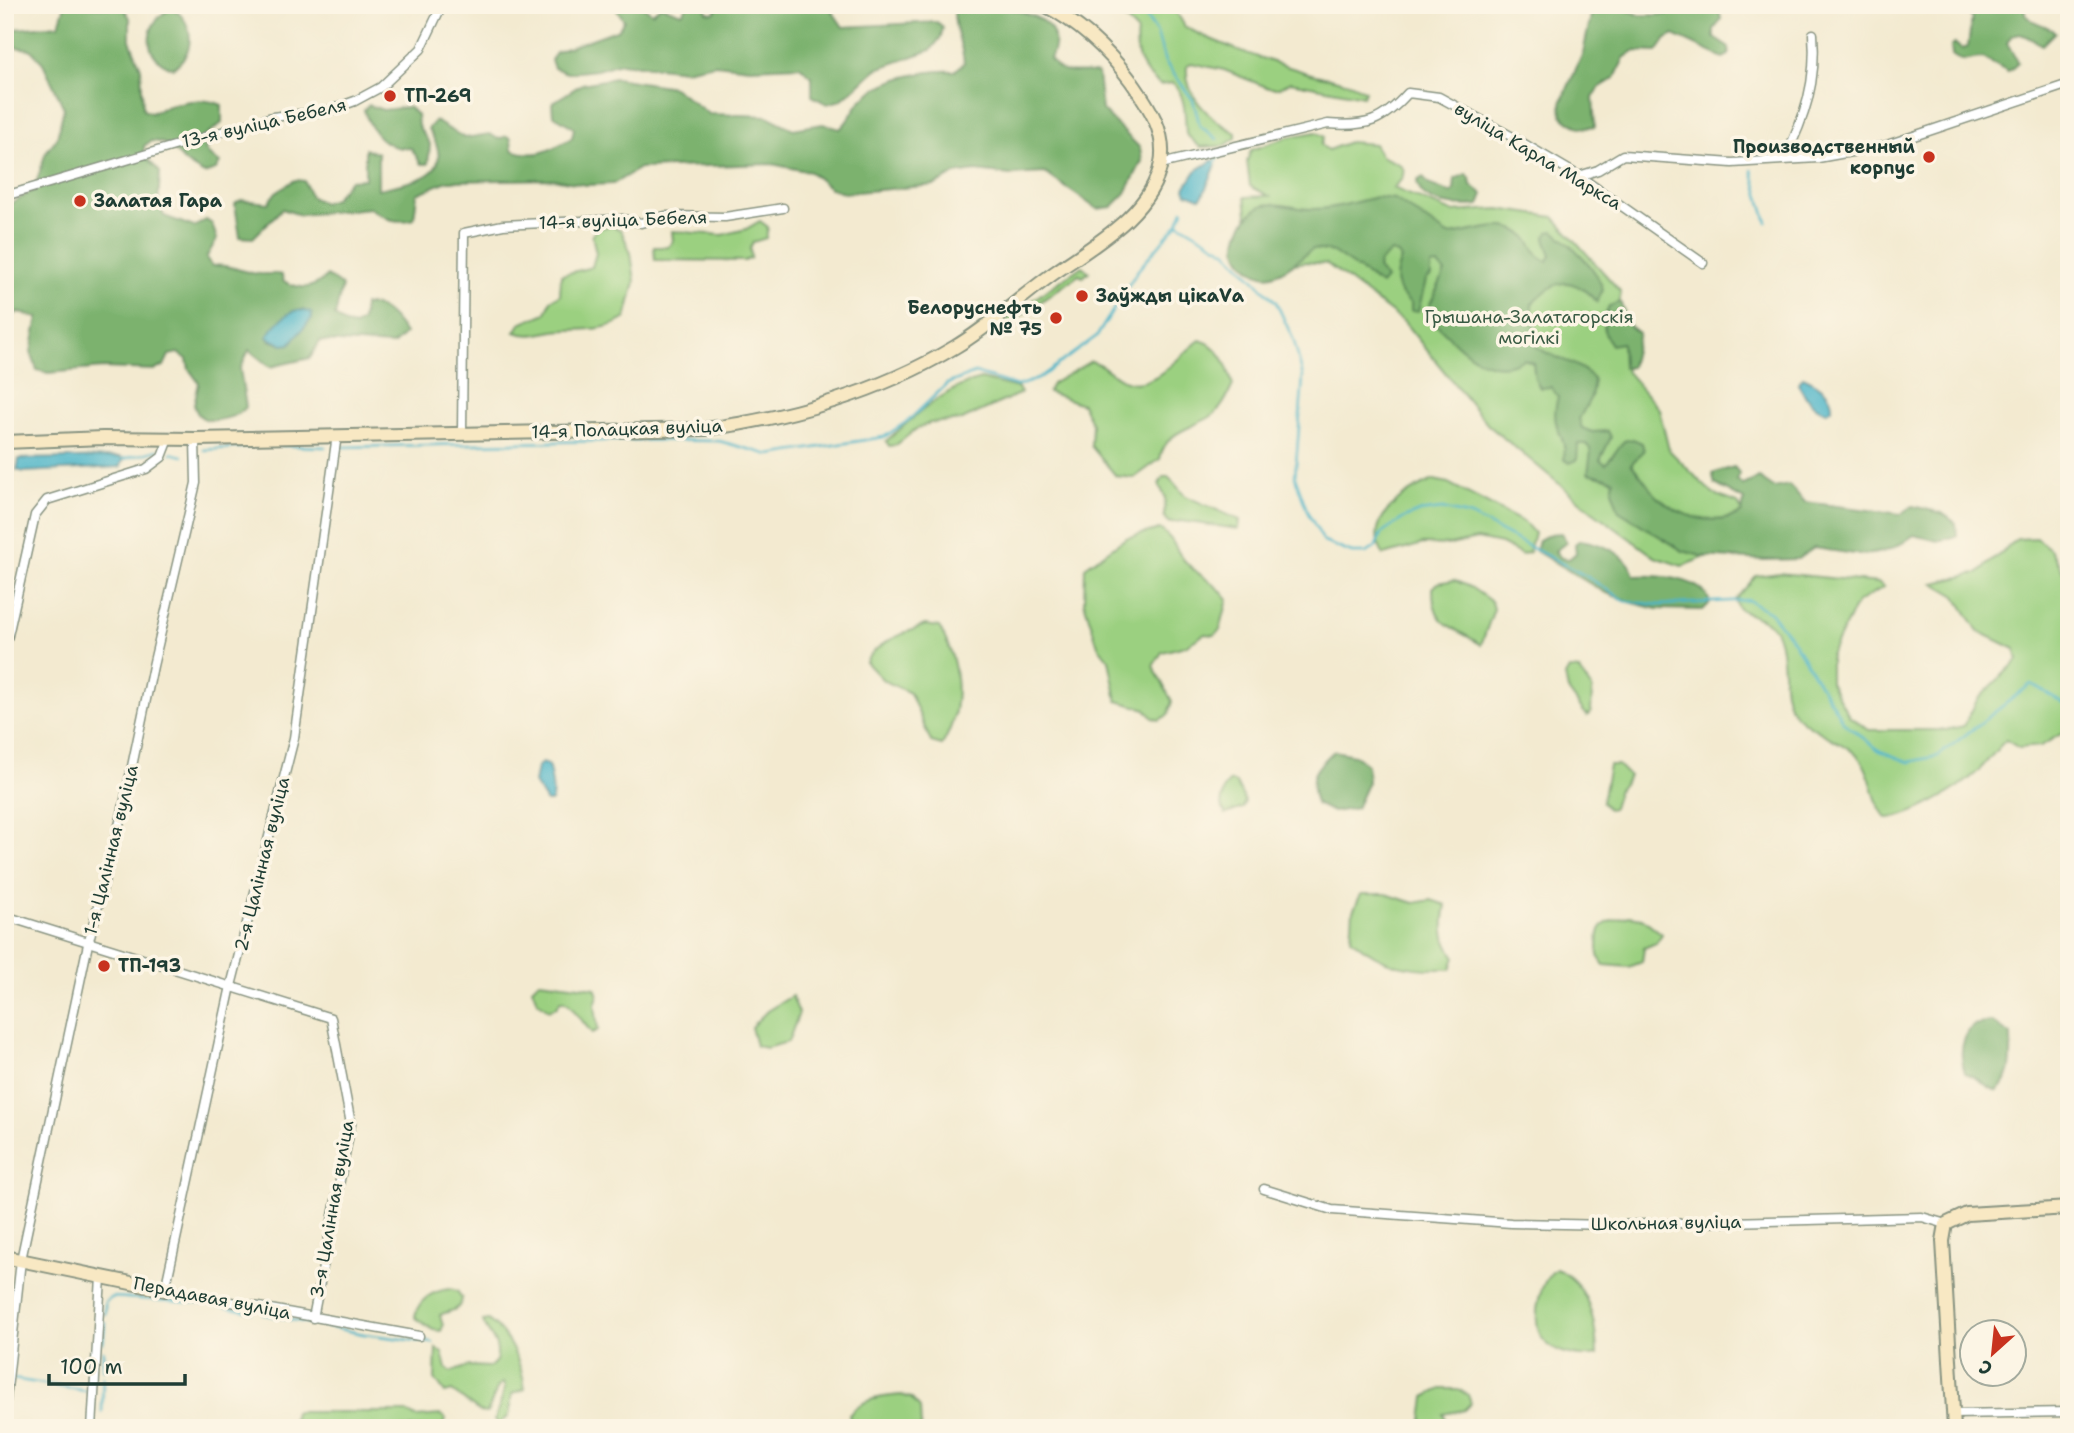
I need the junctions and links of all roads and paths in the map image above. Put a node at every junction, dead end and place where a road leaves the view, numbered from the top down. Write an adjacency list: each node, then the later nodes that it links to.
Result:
1 (442, 5): 8 (street, 13-я вуліца Бебеля)
2 (1044, 5): 6 (main road)
3 (1813, 34): 5 (street)
4 (2069, 84): 5 (street)
5 (1784, 159): 7 (street)
6 (1161, 164): 7 (street, вуліца Карла Маркса); 11 (main road, 14-я Полацкая вуліца)
7 (1579, 176): 10 (street, вуліца Карла Маркса)
8 (5, 196)
9 (783, 208): 11 (street, 14-я вуліца Бебеля)
10 (1703, 263)
11 (462, 433): 12 (main road, 14-я Полацкая вуліца)
12 (337, 435): 14 (main road, 14-я Полацкая вуліца); 19 (street, 2-я Цалінная вуліца)
13 (169, 439): 14 (main road, 14-я Полацкая вуліца); 15 (main road, 14-я Полацкая вуліца); 16 (street)
14 (195, 439): 18 (street, 1-я Цалінная вуліца)
15 (5, 442)
16 (5, 649)
17 (5, 916): 18 (street)
18 (88, 944): 19 (street); 24 (street, 1-я Цалінная вуліца)
19 (231, 986): 26 (street, 2-я Цалінная вуліца); 27 (street, 3-я Цалінная вуліца)
20 (1264, 1189): 22 (street, Школьная вуліца)
21 (2069, 1208): 22 (main road, Школьная вуліца)
22 (1946, 1224): 31 (main road)
23 (5, 1257): 24 (main road, Перадавая вуліца)
24 (21, 1260): 25 (main road, Перадавая вуліца); 29 (street, 1-я Цалінная вуліца)
25 (101, 1277): 26 (main road, Перадавая вуліца); 32 (street)
26 (165, 1290): 27 (street, Перадавая вуліца)
27 (313, 1318): 28 (street, Перадавая вуліца)
28 (419, 1336)
29 (5, 1408)
30 (2069, 1412): 31 (street)
31 (1954, 1414): 33 (main road)
32 (92, 1428)
33 (1954, 1428)

